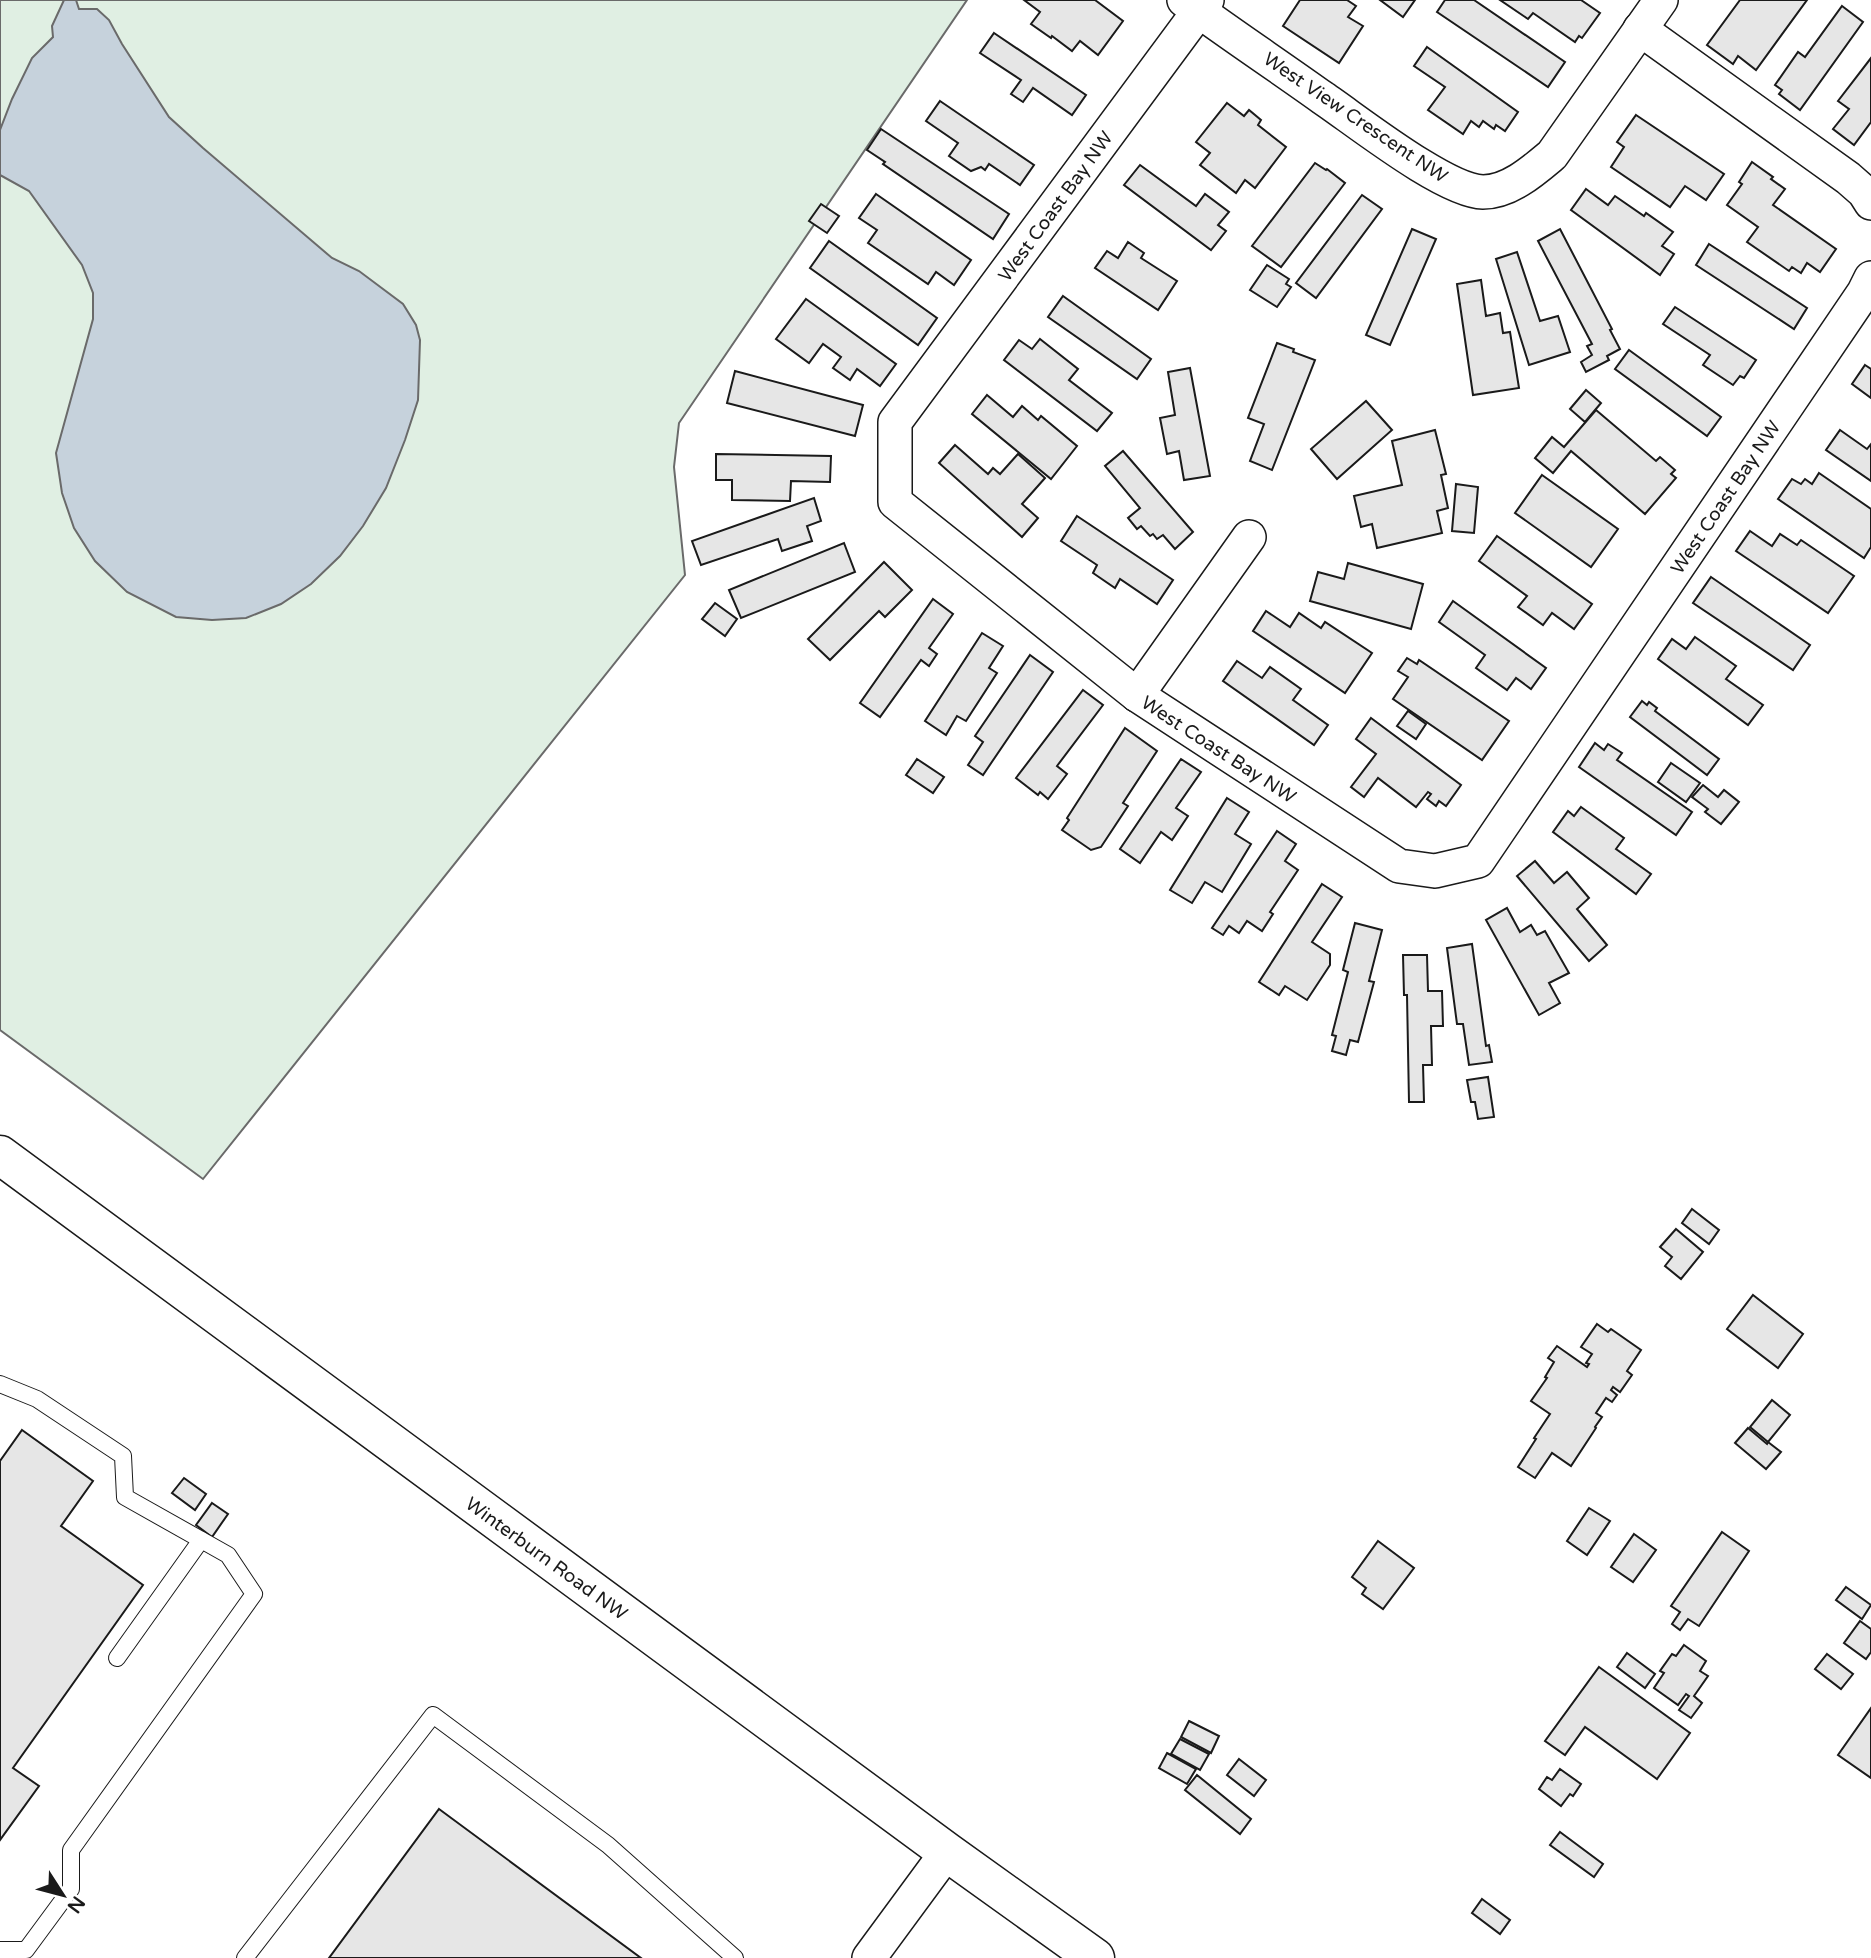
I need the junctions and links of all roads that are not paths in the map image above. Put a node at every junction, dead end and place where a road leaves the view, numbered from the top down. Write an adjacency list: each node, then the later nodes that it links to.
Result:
1 (1661, 0): 3 (street, West View Crescent NW)
2 (1197, 4): 3 (street, West View Crescent NW); 7 (street, West Coast Bay NW)
3 (1640, 29): 4 (street)
4 (1871, 203)
5 (1871, 278): 7 (street, West Coast Bay NW)
6 (1249, 537): 7 (street)
7 (1137, 695)
8 (0, 1155): 12 (main road, Winterburn Road NW)
9 (0, 1384): 10 (lane)
10 (201, 1540): 11 (lane); 13 (lane)
11 (117, 1658)
12 (947, 1852): 16 (street); 17 (main road, Winterburn Road NW)
13 (0, 1950)
14 (245, 1958): 15 (lane)
15 (734, 1958)
16 (869, 1958)
17 (1095, 1958)

